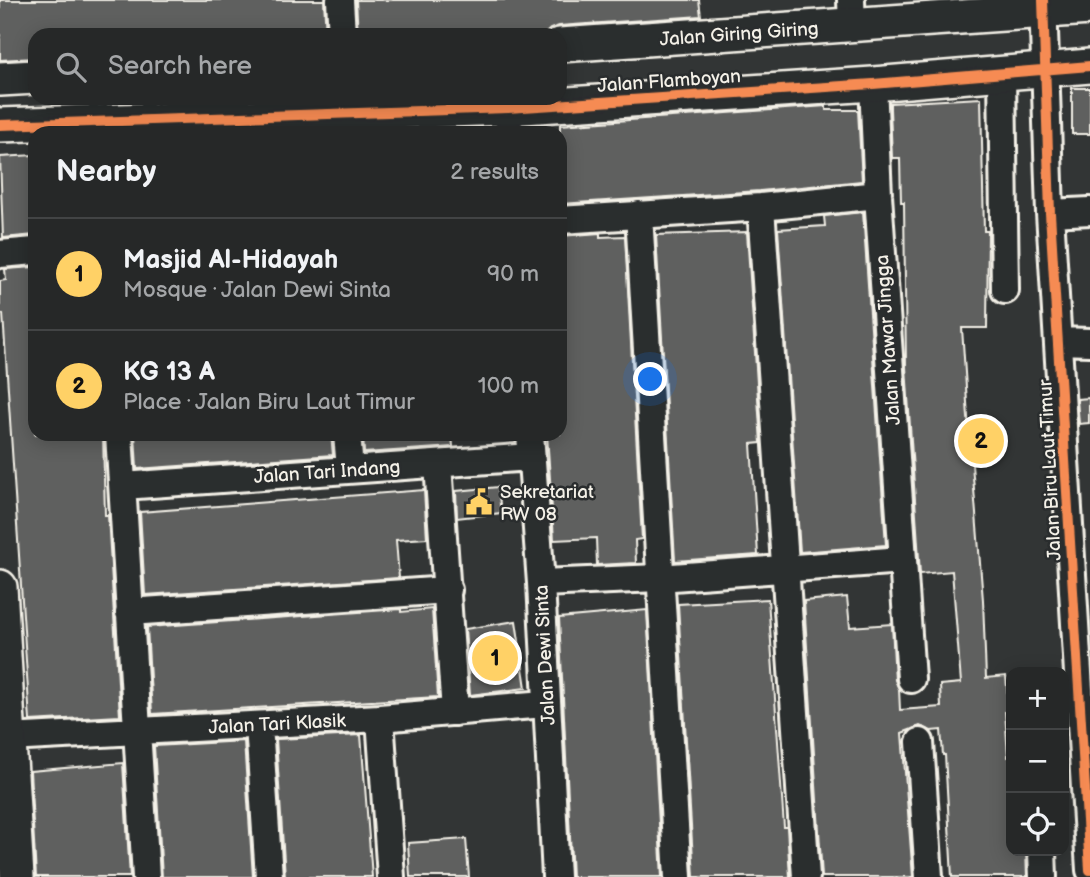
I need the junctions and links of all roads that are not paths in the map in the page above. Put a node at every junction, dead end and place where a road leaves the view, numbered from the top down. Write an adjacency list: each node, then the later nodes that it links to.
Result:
1 (340, 0): 6 (street)
2 (1043, 5): 3 (street, Jalan Giring Giring); 4 (street, Jalan Giring Giring); 9 (street)
3 (1090, 8)
4 (998, 9): 5 (street, Jalan Giring Giring)
5 (851, 13): 7 (street, Jalan Giring Giring)
6 (342, 28)
7 (567, 45)
8 (1090, 66): 9 (street, Jalan Flamboyan)
9 (1023, 71): 12 (street, Jalan Flamboyan); 18 (street, Jalan Biru Laut Timur); 23 (street)
10 (28, 77): 11 (street)
11 (0, 79)
12 (873, 90): 13 (street, Jalan Flamboyan); 15 (street, Jalan Mawar Jingga)
13 (509, 121): 14 (street, Jalan Flamboyan)
14 (0, 125)
15 (878, 195): 16 (street); 33 (street, Jalan Mawar Jingga)
16 (761, 207): 19 (street); 34 (street)
17 (1090, 211): 18 (street)
18 (1050, 213): 24 (street, Jalan Biru Laut Timur)
19 (639, 214): 20 (street); 35 (street)
20 (567, 219)
21 (28, 252): 22 (street)
22 (0, 254)
23 (1004, 290)
24 (1058, 341): 25 (street); 32 (street, Jalan Biru Laut Timur)
25 (1090, 342)
26 (120, 441): 31 (street)
27 (348, 441): 30 (street)
28 (530, 445): 29 (street, Jalan Tari Indang); 36 (street, Jalan Dewi Sinta)
29 (438, 464): 30 (street, Jalan Tari Indang); 38 (street)
30 (350, 469): 31 (street, Jalan Tari Indang)
31 (123, 486): 39 (street)
32 (1079, 493): 40 (street, Jalan Biru Laut Timur)
33 (890, 561): 34 (street); 41 (street, Jalan Mawar Jingga)
34 (785, 567): 35 (street); 58 (street)
35 (660, 578): 36 (street); 57 (street)
36 (541, 583): 42 (street, Jalan Dewi Sinta)
37 (0, 587): 47 (street)
38 (448, 590): 39 (street); 43 (street)
39 (129, 612): 46 (street)
40 (1083, 637): 49 (street, Jalan Biru Laut Timur)
41 (911, 679)
42 (545, 704): 43 (street, Jalan Tari Klasik); 56 (street, Jalan Dewi Sinta)
43 (455, 712): 44 (street, Jalan Tari Klasik)
44 (380, 718): 45 (street, Jalan Tari Klasik); 55 (street)
45 (259, 725): 46 (street, Jalan Tari Klasik); 54 (street)
46 (137, 730): 47 (street, Jalan Tari Klasik); 53 (street)
47 (8, 738): 52 (street)
48 (920, 742): 59 (street)
49 (1087, 760): 51 (street, Jalan Biru Laut Timur)
50 (1042, 856): 60 (street)
51 (1090, 870)
52 (17, 877)
53 (146, 877)
54 (269, 877)
55 (391, 877)
56 (556, 877)
57 (678, 877)
58 (806, 877)
59 (929, 877)
60 (1043, 877)

